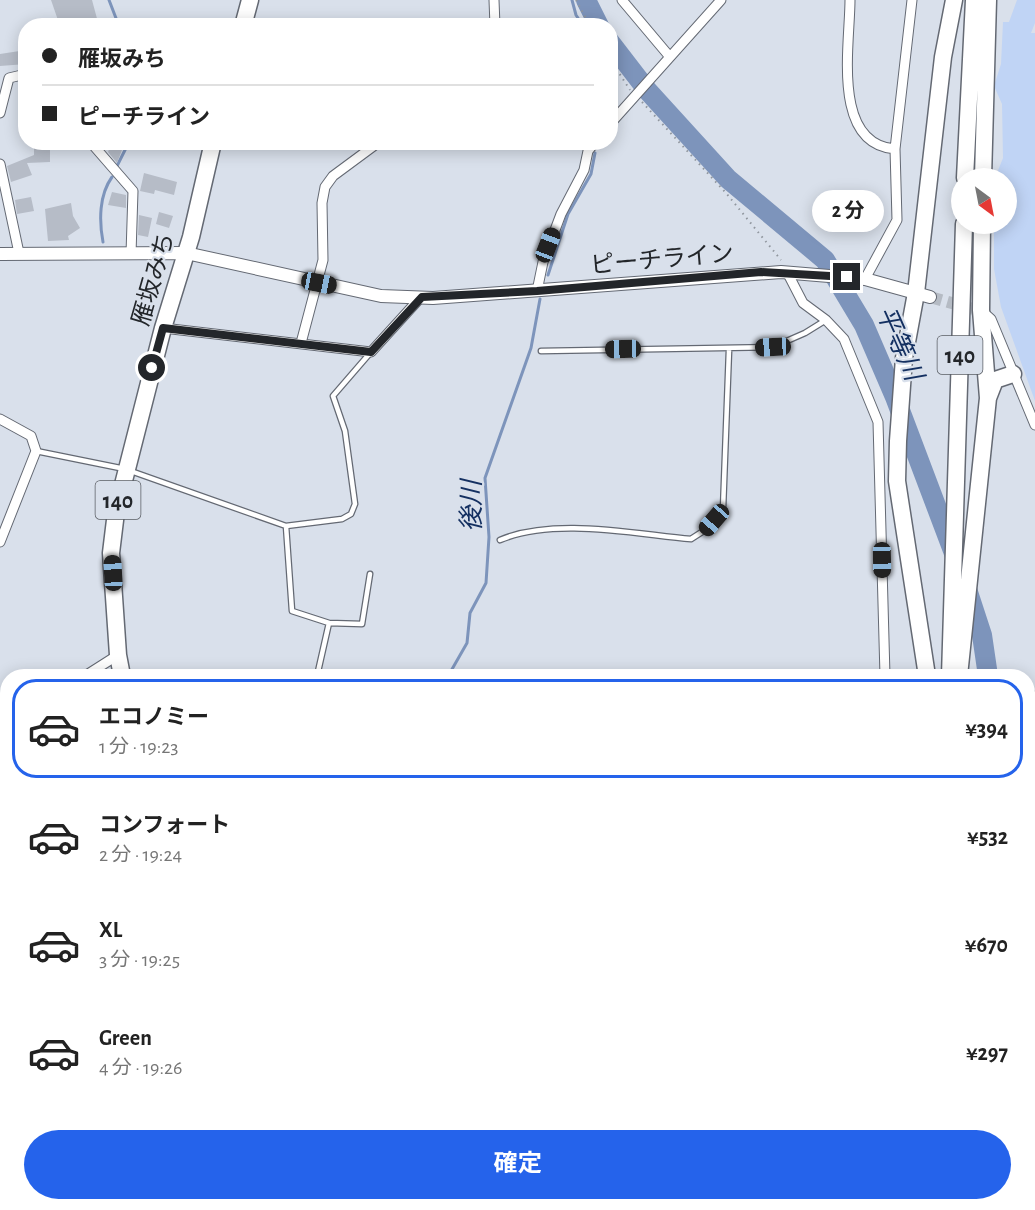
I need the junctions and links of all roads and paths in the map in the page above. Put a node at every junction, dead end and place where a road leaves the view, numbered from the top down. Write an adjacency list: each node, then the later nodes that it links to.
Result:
1 (250, 0): 11 (highway)
2 (494, 0): 12 (street)
3 (576, 0): 13 (path)
4 (622, 0): 14 (street)
5 (722, 0): 14 (street)
6 (850, 0): 20 (street)
7 (912, 0): 20 (street)
8 (954, 0): 38 (highway)
9 (974, 0): 26 (highway)
10 (988, 0): 27 (highway)
11 (245, 18)
12 (495, 18)
13 (586, 18)
14 (670, 57): 17 (street)
15 (618, 74): 17 (path)
16 (18, 76): 18 (street)
17 (637, 94): 19 (street); 34 (path)
18 (0, 113)
19 (618, 115)
20 (895, 149): 35 (street)
21 (97, 150): 33 (street)
22 (211, 150): 31 (highway, 雁坂みち / 140)
23 (368, 150): 36 (street)
24 (588, 150): 37 (street)
25 (0, 164): 30 (street)
26 (966, 168)
27 (983, 168)
28 (964, 234): 64 (highway, 140)
29 (981, 234): 40 (highway)
30 (19, 253): 32 (street, ピーチライン); 33 (street, ピーチライン)
31 (186, 253): 33 (street, ピーチライン); 36 (street, ピーチライン); 42 (highway, 雁坂みち / 140)
32 (0, 254)
33 (131, 254)
34 (784, 272): 35 (street, ピーチライン); 37 (street, ピーチライン); 41 (street)
35 (865, 279): 38 (street, ピーチライン)
36 (319, 283): 39 (street, ピーチライン); 43 (street)
37 (537, 291): 39 (street, ピーチライン)
38 (923, 295): 63 (highway)
39 (422, 297): 46 (street)
40 (977, 310): 47 (street); 48 (highway)
41 (826, 320): 44 (lane); 62 (street)
42 (163, 328): 43 (street); 52 (highway, 雁坂みち / 140)
43 (301, 343): 46 (street)
44 (729, 350): 45 (lane); 54 (lane)
45 (541, 351)
46 (371, 352): 53 (lane)
47 (1013, 374): 48 (highway); 50 (street)
48 (988, 398): 65 (highway)
49 (0, 419): 51 (street)
50 (1035, 425)
51 (36, 451): 52 (lane); 55 (street)
52 (125, 470): 53 (lane); 58 (highway, 雁坂みち / 140)
53 (286, 526): 57 (lane)
54 (500, 540)
55 (0, 542)
56 (370, 574): 57 (lane)
57 (329, 623): 61 (lane)
58 (118, 655): 59 (street); 60 (highway, 雁坂みち / 140)
59 (96, 669)
60 (121, 669)
61 (319, 669)
62 (885, 669)
63 (926, 669)
64 (950, 669)
65 (961, 669)

